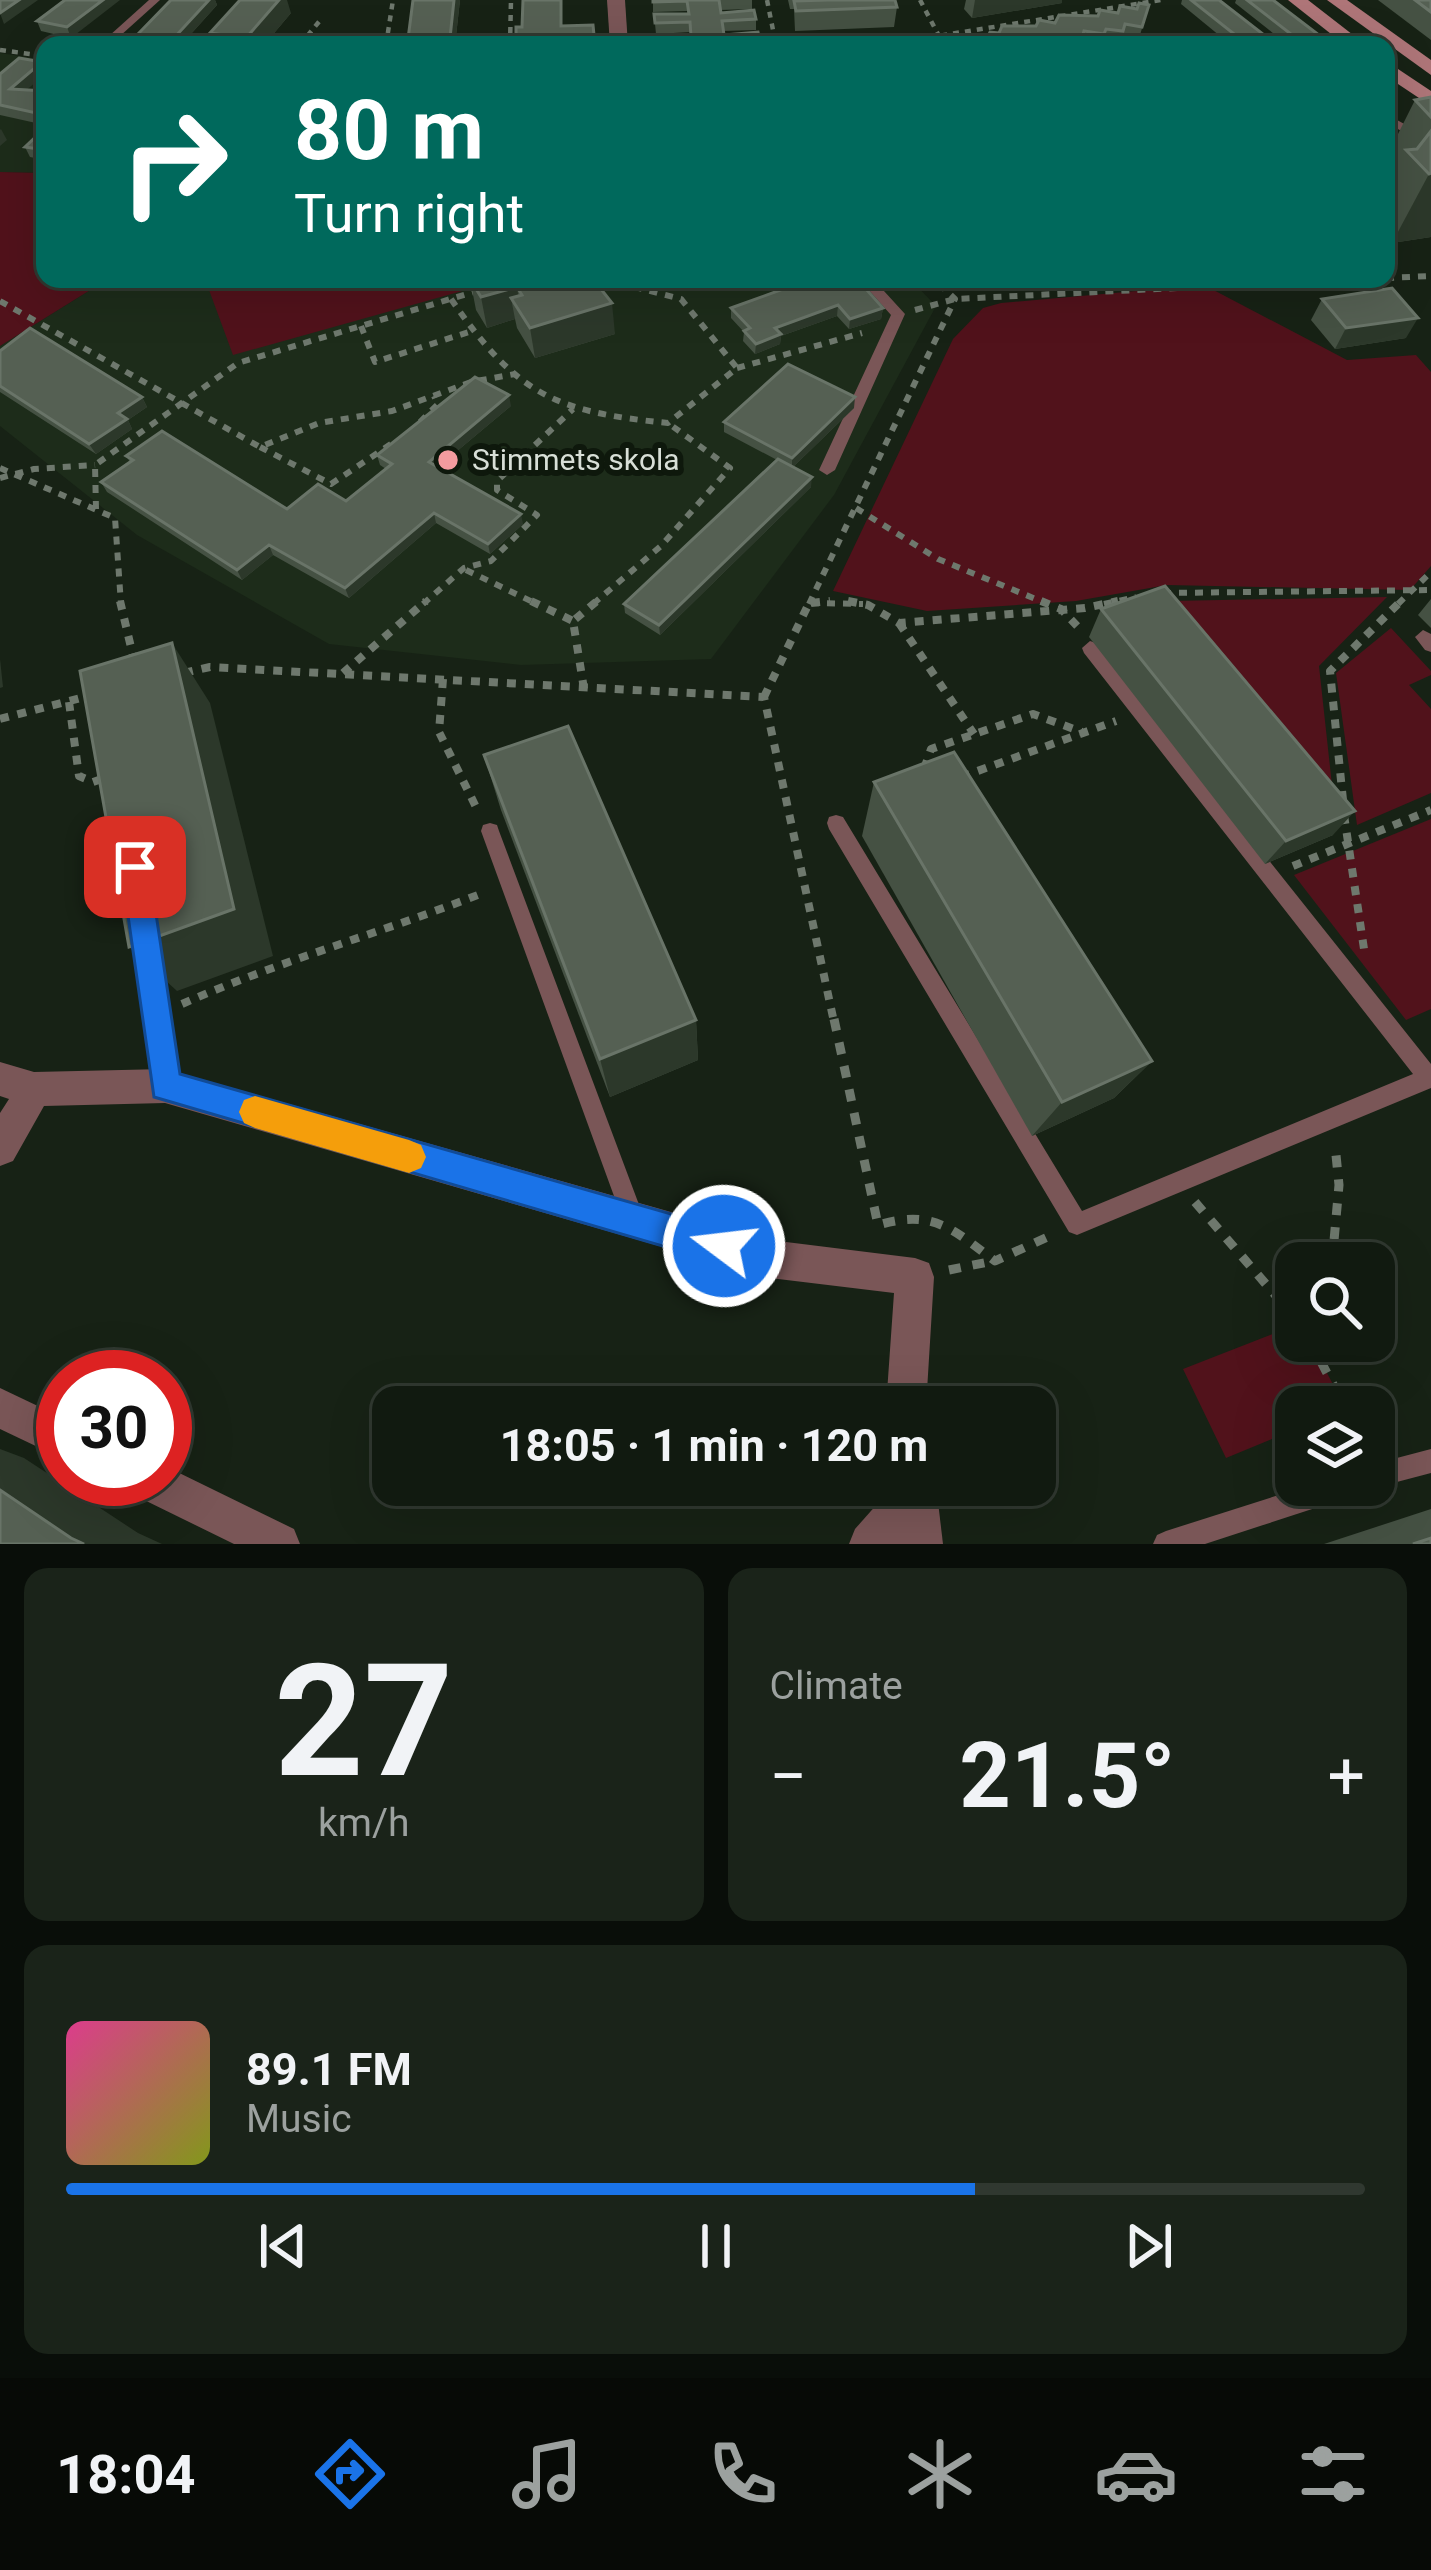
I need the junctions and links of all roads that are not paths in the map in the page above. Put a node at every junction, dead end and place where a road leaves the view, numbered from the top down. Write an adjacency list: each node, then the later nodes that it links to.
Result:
1 (154, 0): 5 (lane)
2 (616, 0): 6 (street)
3 (1297, 0): 7 (street)
4 (1336, 0): 8 (street)
5 (114, 36)
6 (618, 36)
7 (1345, 36)
8 (1386, 36)
9 (1395, 43): 10 (street)
10 (1431, 69)
11 (1395, 74): 12 (street)
12 (1431, 100)
13 (1431, 122): 14 (lane)
14 (1395, 123)
15 (874, 288): 16 (lane)
16 (827, 470)
17 (1090, 648): 18 (lane)
18 (836, 823)
19 (490, 831): 24 (lane)
20 (146, 938): 22 (lane)
21 (17, 1084): 22 (street); 23 (street)
22 (165, 1086): 24 (street)
23 (0, 1148)
24 (634, 1222): 25 (street)
25 (904, 1386)
26 (0, 1408): 27 (street)
27 (36, 1425)
28 (1431, 1461): 29 (lane)
29 (1395, 1470)
30 (192, 1501): 34 (street)
31 (901, 1506): 35 (street)
32 (917, 1506): 36 (street)
33 (1284, 1506): 37 (lane)
34 (279, 1544)
35 (870, 1544)
36 (922, 1544)
37 (1166, 1544)

